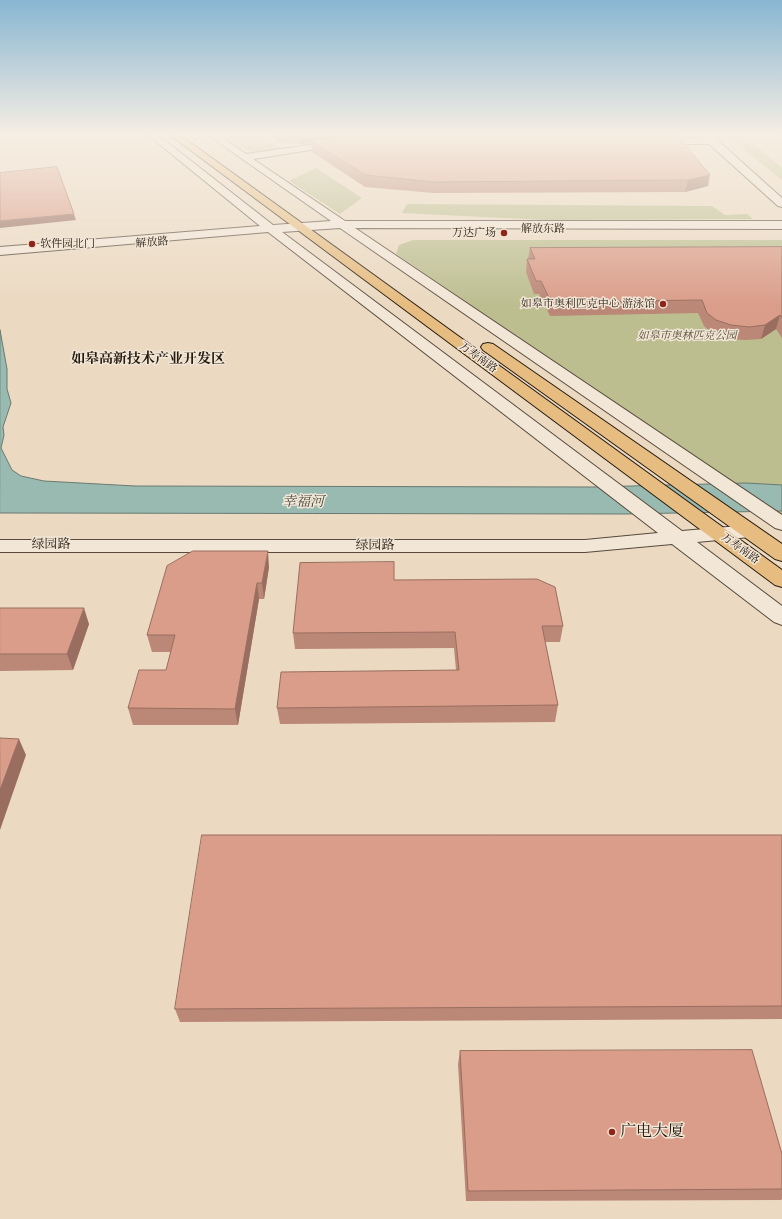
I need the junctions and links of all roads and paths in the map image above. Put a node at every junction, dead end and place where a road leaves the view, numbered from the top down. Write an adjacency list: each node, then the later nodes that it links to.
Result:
1 (225, 192): 10 (street)
2 (259, 192): 7 (main road, 万寿南路)
3 (294, 192): 8 (street)
4 (769, 192): 5 (street)
5 (782, 204)
6 (782, 225): 8 (street, 解放东路)
7 (310, 226): 8 (street, 解放东路); 10 (street, 解放路); 14 (main road, 万寿南路); 15 (main road, 万寿南路)
8 (345, 227): 9 (street, 解放东路); 13 (street)
9 (782, 228)
10 (274, 230): 11 (street, 解放路); 12 (street, 解放路); 16 (street)
11 (0, 252)
12 (0, 256)
13 (782, 524)
14 (750, 532): 15 (street, 绿园路); 18 (main road, 万寿南路)
15 (719, 534): 16 (street, 绿园路); 19 (main road, 万寿南路)
16 (680, 538): 17 (street, 绿园路); 20 (street)
17 (0, 546)
18 (782, 554)
19 (782, 580)
20 (782, 617)

